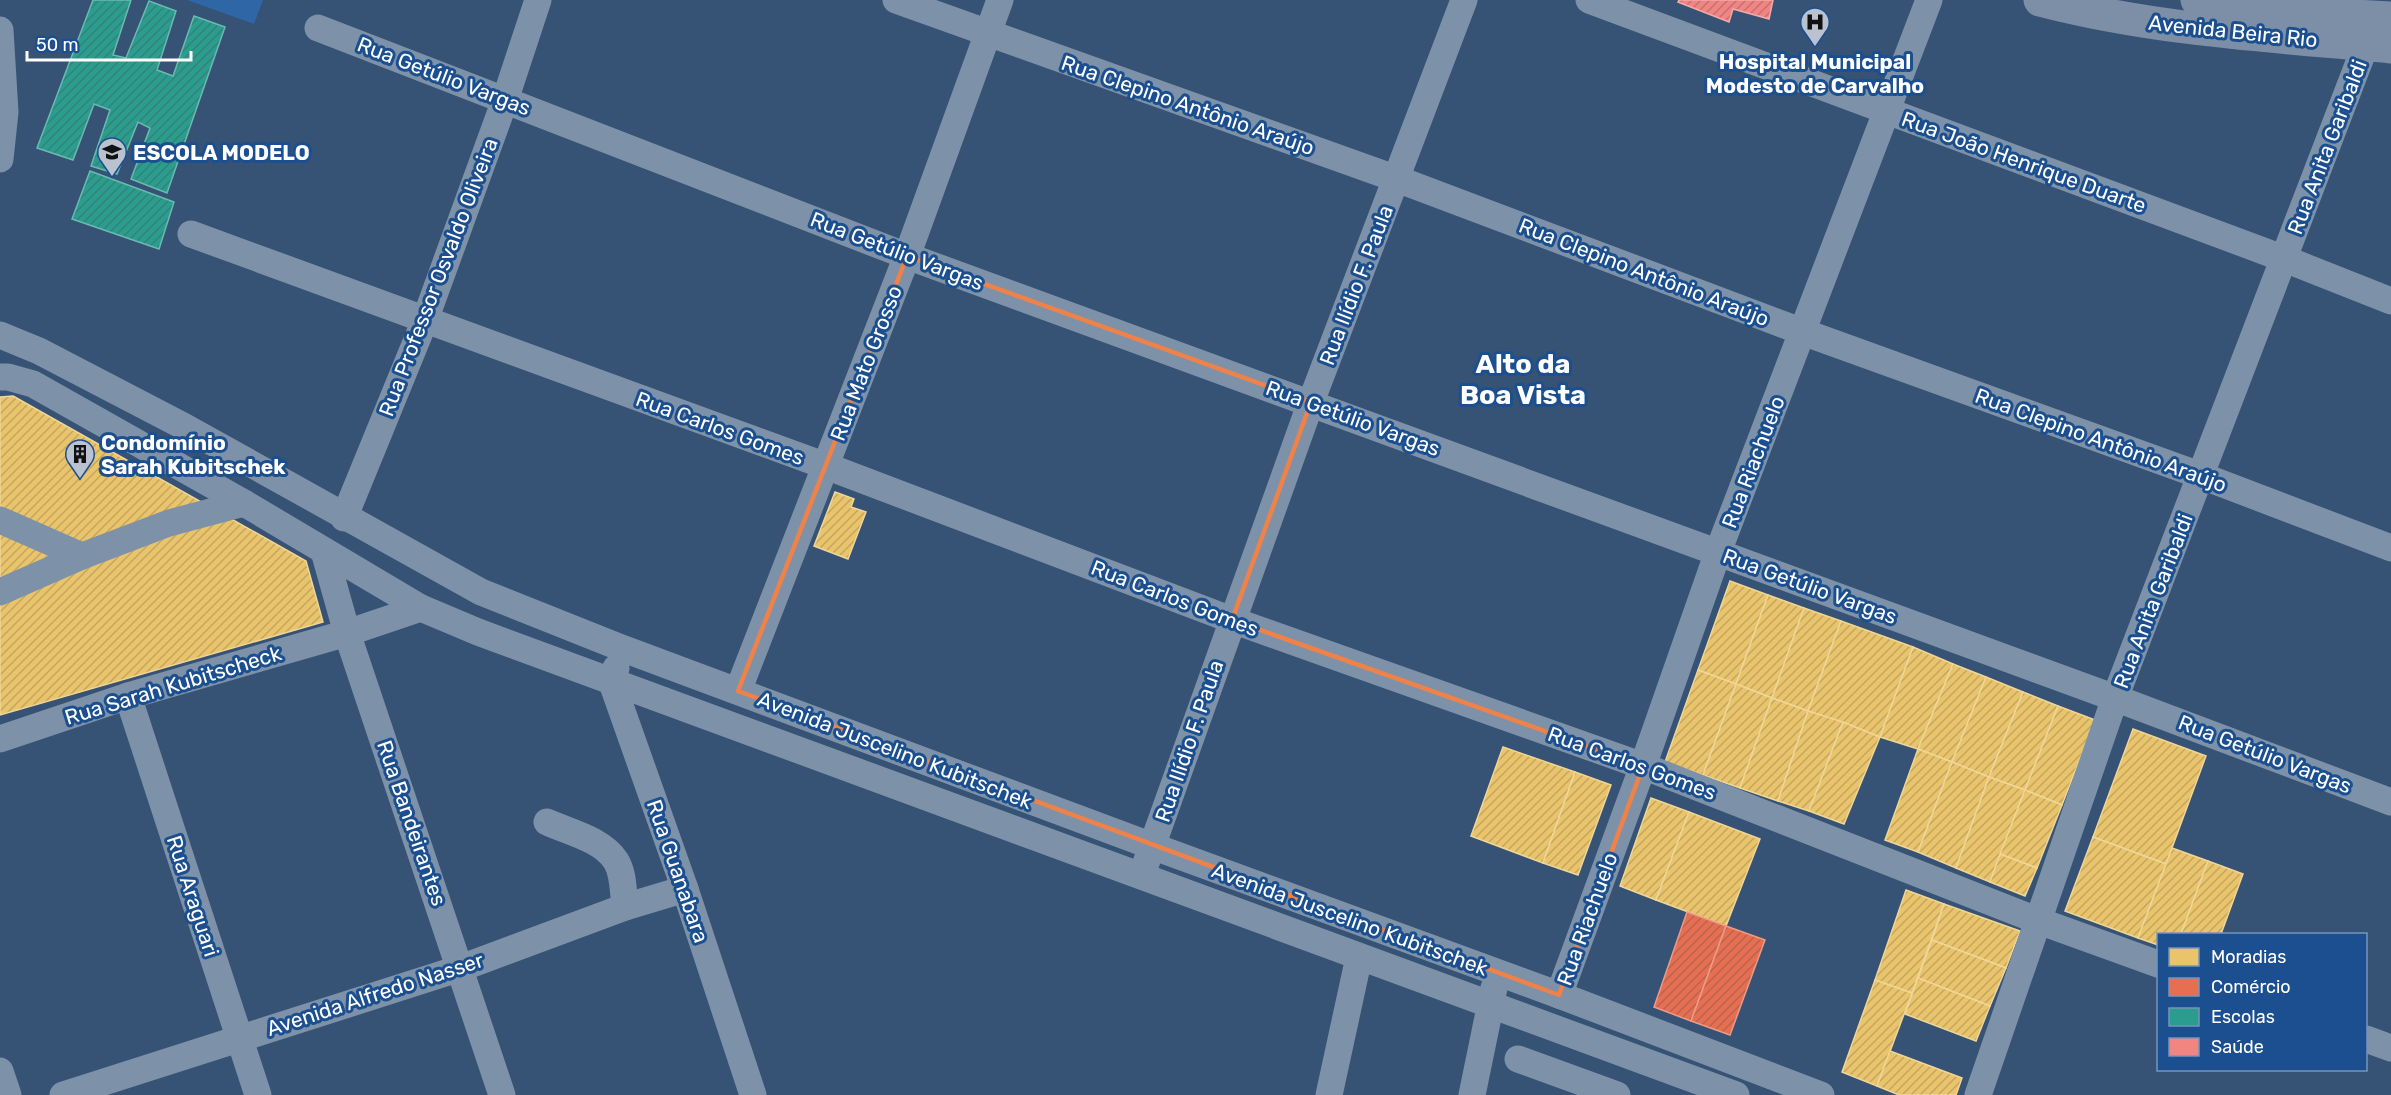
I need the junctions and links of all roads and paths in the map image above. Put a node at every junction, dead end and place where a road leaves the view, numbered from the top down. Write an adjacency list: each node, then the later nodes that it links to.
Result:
1 (538, 0): 14 (street, Rua Professor Osvaldo Oliveira)
2 (896, 0): 12 (street, Rua Clepino Antônio Araújo)
3 (1000, 0): 12 (street, Rua Mato Grosso)
4 (1464, 0): 17 (street, Rua Ilídio F. Paula)
5 (1589, 0): 15 (street, Rua João Henrique Duarte)
6 (1929, 0): 15 (street, Rua Riachuelo)
7 (2040, 0): 13 (main road, Avenida Beira Rio)
8 (2197, 0): 9 (main road, Avenida Beira Rio)
9 (2391, 18)
10 (318, 28): 14 (street, Rua Getúlio Vargas)
11 (0, 30): 16 (street)
12 (987, 34): 17 (street, Rua Clepino Antônio Araújo); 19 (street, Rua Mato Grosso)
13 (2378, 46): 20 (street, Rua Anita Garibaldi)
14 (505, 100): 19 (street, Rua Getúlio Vargas); 22 (street, Rua Professor Osvaldo Oliveira)
15 (1885, 111): 20 (street, Rua João Henrique Duarte); 23 (street, Rua Riachuelo)
16 (0, 159)
17 (1397, 179): 23 (street, Rua Clepino Antônio Araújo); 26 (street, Rua Ilídio F. Paula)
18 (191, 234): 22 (street, Rua Carlos Gomes)
19 (907, 256): 26 (street, Rua Getúlio Vargas); 27 (street, Rua Mato Grosso)
20 (2285, 259): 21 (street, Rua João Henrique Duarte); 28 (street, Rua Anita Garibaldi)
21 (2391, 300)
22 (425, 320): 27 (street, Rua Carlos Gomes); 30 (street, Rua Professor Osvaldo Oliveira)
23 (1803, 332): 28 (street, Rua Clepino Antônio Araújo); 34 (street, Rua Riachuelo)
24 (0, 335): 30 (street, Avenida Juscelino Kubitschek)
25 (0, 377): 29 (street, Avenida Juscelino Kubitschek)
26 (1311, 402): 34 (street, Rua Getúlio Vargas); 38 (street, Rua Ilídio F. Paula)
27 (826, 466): 38 (street, Rua Carlos Gomes); 42 (street, Rua Mato Grosso)
28 (2202, 476): 32 (street, Rua Clepino Antônio Araújo); 44 (street, Rua Anita Garibaldi)
29 (243, 503): 33 (street, Avenida Juscelino Kubitschek); 35 (street)
30 (344, 518): 40 (street, Avenida Juscelino Kubitschek)
31 (0, 520): 35 (street)
32 (2391, 549)
33 (324, 551): 37 (street, Avenida Juscelino Kubitschek); 39 (street, Rua Bandeirantes)
34 (1718, 552): 44 (street, Rua Getúlio Vargas); 48 (street, Rua Riachuelo)
35 (82, 556): 36 (street)
36 (0, 592)
37 (421, 608): 39 (street, Rua Sarah Kubitscheck); 41 (street, Avenida Juscelino Kubitschek)
38 (1232, 620): 48 (street, Rua Carlos Gomes); 51 (street, Rua Ilídio F. Paula)
39 (347, 633): 43 (street, Rua Sarah Kubitscheck); 59 (street, Rua Bandeirantes)
40 (624, 649): 41 (street); 42 (street, Avenida Juscelino Kubitschek)
41 (611, 680): 47 (street, Avenida Juscelino Kubitschek); 53 (street, Rua Guanabara)
42 (738, 691): 45 (street, Avenida Juscelino Kubitschek)
43 (129, 696): 46 (street, Rua Sarah Kubitscheck); 63 (street, Rua Araguari)
44 (2115, 698): 49 (street, Rua Getúlio Vargas); 56 (street, Rua Anita Garibaldi)
45 (841, 730): 47 (street); 51 (street, Avenida Juscelino Kubitschek)
46 (0, 739)
47 (829, 760): 52 (street, Avenida Juscelino Kubitschek)
48 (1643, 766): 56 (street, Rua Carlos Gomes); 61 (street, Rua Riachuelo)
49 (2391, 802)
50 (547, 822): 54 (street)
51 (1152, 846): 52 (street, Rua Ilídio F. Paula); 55 (street, Avenida Juscelino Kubitschek)
52 (1141, 876): 57 (street, Avenida Juscelino Kubitschek)
53 (685, 889): 54 (street, Avenida Alfredo Nasser); 72 (street, Rua Guanabara)
54 (625, 907): 59 (street, Avenida Alfredo Nasser)
55 (1350, 919): 57 (street); 60 (street, Avenida Juscelino Kubitschek)
56 (2039, 921): 58 (street, Rua Carlos Gomes); 78 (street, Rua Anita Garibaldi)
57 (1350, 953): 62 (street, Avenida Juscelino Kubitschek); 73 (street)
58 (2157, 964)
59 (461, 968): 63 (street, Avenida Alfredo Nasser); 71 (street, Rua Bandeirantes)
60 (1497, 973): 61 (street, Avenida Juscelino Kubitschek); 62 (street)
61 (1558, 995): 77 (street, Avenida Juscelino Kubitschek)
62 (1491, 1005): 74 (street); 76 (street, Avenida Juscelino Kubitschek)
63 (238, 1038): 69 (street, Avenida Alfredo Nasser); 70 (street, Rua Araguari)
64 (2367, 1039): 65 (street)
65 (2391, 1048)
66 (1518, 1059): 75 (street)
67 (0, 1071): 68 (street)
68 (8, 1095)
69 (63, 1095)
70 (258, 1095)
71 (502, 1095)
72 (753, 1095)
73 (1329, 1095)
74 (1472, 1095)
75 (1617, 1095)
76 (1736, 1095)
77 (1821, 1095)
78 (1978, 1095)

